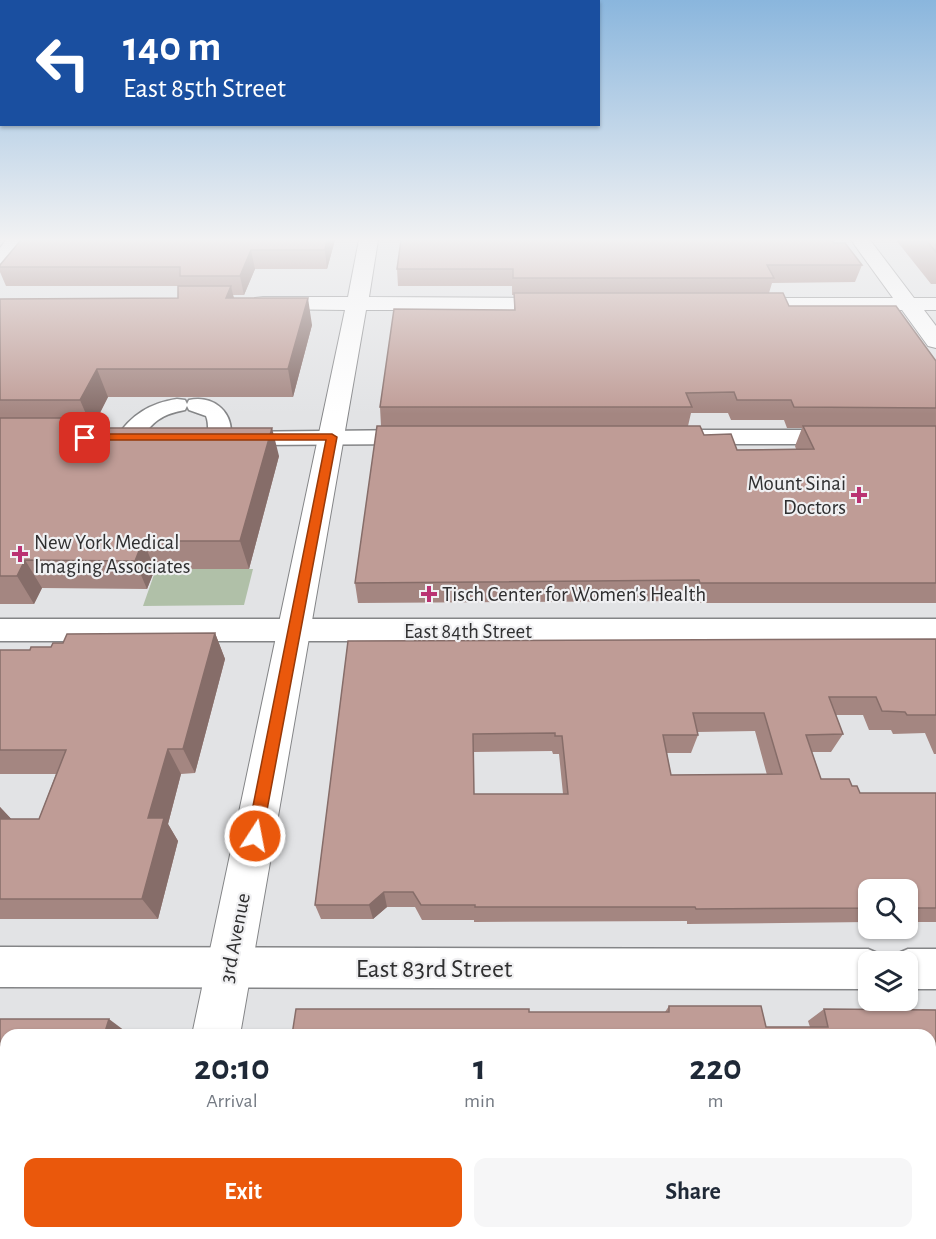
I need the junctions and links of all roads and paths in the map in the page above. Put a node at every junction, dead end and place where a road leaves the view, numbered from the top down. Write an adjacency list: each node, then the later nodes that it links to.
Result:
1 (358, 298): 4 (main road, 3rd Avenue)
2 (903, 298): 7 (main road)
3 (238, 303): 4 (main road)
4 (357, 303): 5 (main road); 10 (main road, 3rd Avenue)
5 (578, 304)
6 (720, 304): 7 (main road)
7 (908, 304): 8 (main road); 9 (main road)
8 (936, 304)
9 (936, 341)
10 (332, 437): 11 (street); 18 (street); 20 (main road, 3rd Avenue)
11 (433, 437)
12 (672, 437): 13 (street)
13 (864, 437)
14 (104, 438): 15 (street)
15 (127, 438): 16 (street); 18 (street)
16 (162, 438)
17 (196, 438): 18 (street)
18 (219, 438)
19 (0, 630): 20 (street, East 84th Street)
20 (294, 630): 21 (street, East 84th Street); 23 (main road, 3rd Avenue)
21 (936, 630)
22 (0, 968): 23 (street, East 83rd Street)
23 (229, 968): 24 (street, East 83rd Street); 27 (main road, 3rd Avenue)
24 (858, 969)
25 (918, 969): 26 (street)
26 (936, 969)
27 (217, 1029)

